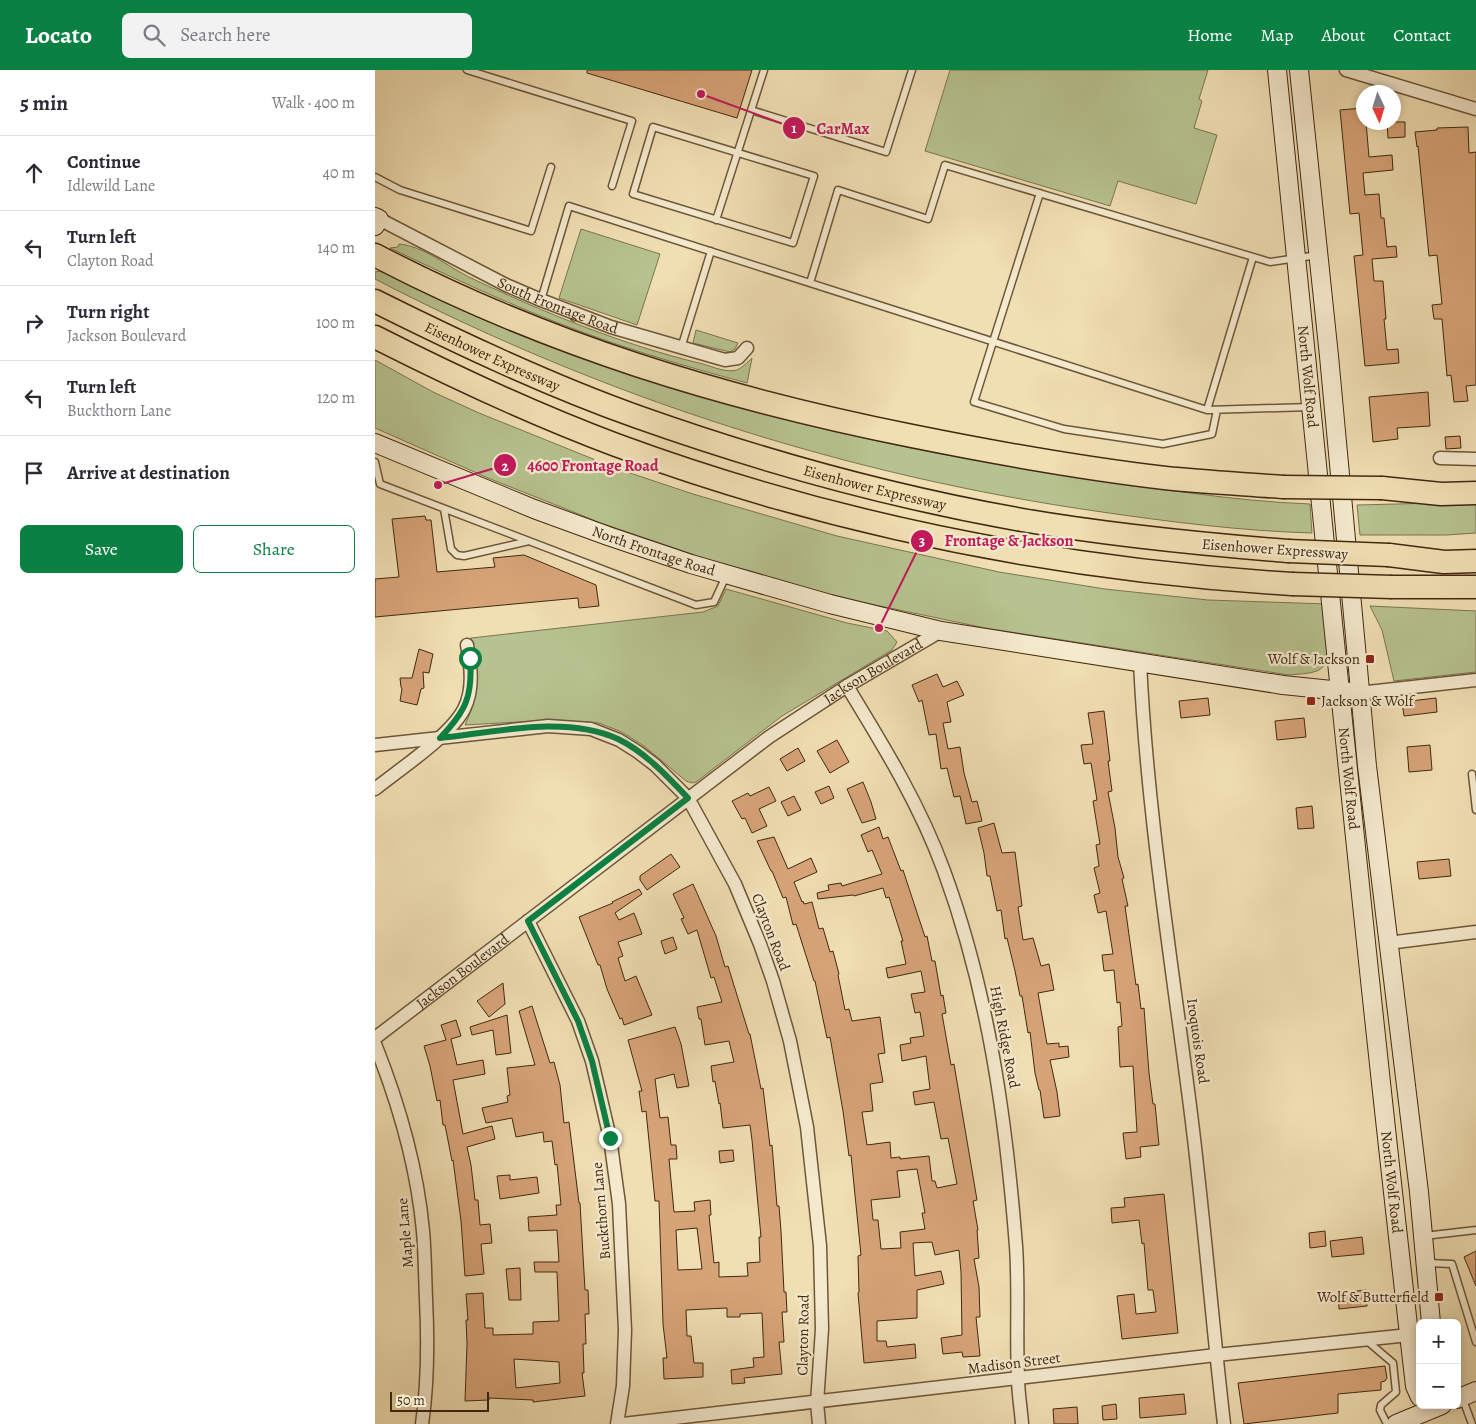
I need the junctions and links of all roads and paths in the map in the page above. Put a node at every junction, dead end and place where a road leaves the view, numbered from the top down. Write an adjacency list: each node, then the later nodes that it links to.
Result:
1 (467, 70): 12 (lane)
2 (764, 70): 8 (lane)
3 (912, 70): 8 (lane)
4 (1277, 70): 20 (main road, North Wolf Road)
5 (1299, 70): 17 (main road, North Wolf Road)
6 (1346, 70): 7 (street)
7 (1476, 108)
8 (751, 110): 9 (lane)
9 (737, 153): 14 (lane); 14 (lane); 14 (lane)
10 (551, 167): 11 (lane)
11 (375, 177)
12 (613, 186)
13 (1041, 193): 18 (lane); 21 (lane); 25 (lane)
14 (716, 220)
15 (376, 221): 22 (street, South Frontage Road)
16 (711, 251): 21 (lane); 22 (lane); 26 (lane)
17 (1319, 255): 20 (lane); 50 (main road, North Wolf Road)
18 (1253, 257): 20 (lane); 29 (lane)
19 (381, 258): 35 (highway, bridge)
20 (1296, 258): 28 (main road, North Wolf Road)
21 (810, 283): 25 (lane)
22 (541, 300): 26 (street, South Frontage Road)
23 (375, 301): 40 (highway, Eisenhower Expressway, bridge)
24 (375, 337): 43 (highway, bridge)
25 (993, 342): 29 (lane); 30 (lane)
26 (681, 348): 27 (street, South Frontage Road)
27 (747, 348)
28 (1311, 407): 30 (lane); 49 (main road, North Wolf Road)
29 (1207, 410): 30 (lane)
30 (1217, 410)
31 (377, 453): 37 (lane); 42 (main road, North Frontage Road)
32 (1440, 458): 33 (street)
33 (1476, 459)
34 (1476, 481): 35 (highway)
35 (1382, 488): 36 (highway)
36 (1476, 493)
37 (444, 509): 38 (lane); 38 (lane)
38 (529, 541): 42 (lane)
39 (1476, 547): 40 (highway)
40 (1397, 555): 41 (highway)
41 (1476, 561)
42 (727, 574): 44 (main road, North Frontage Road)
43 (1476, 587)
44 (941, 631): 46 (main road); 48 (street, Jackson Boulevard)
45 (467, 645): 51 (street)
46 (1140, 662): 49 (main road); 70 (street, Iroquois Road)
47 (1476, 680): 50 (street)
48 (847, 686): 55 (street, Jackson Boulevard); 71 (street, High Ridge Road)
49 (1341, 691): 50 (main road); 60 (main road, North Wolf Road)
50 (1359, 693): 59 (main road, North Wolf Road)
51 (440, 738): 52 (street, Clayton Road); 54 (street); 55 (street, Clayton Road)
52 (375, 745)
53 (1472, 774): 56 (lane)
54 (375, 789)
55 (688, 798): 57 (street, Jackson Boulevard); 74 (street, Clayton Road)
56 (1476, 810)
57 (528, 921): 61 (street, Jackson Boulevard); 77 (street, Buckthorn Lane)
58 (1476, 932): 59 (street)
59 (1388, 943): 60 (main road); 64 (main road, North Wolf Road)
60 (1367, 946): 67 (main road, North Wolf Road)
61 (375, 1038)
62 (375, 1044): 76 (street, Maple Lane)
63 (1476, 1230): 64 (lane)
64 (1423, 1236): 65 (main road, North Wolf Road)
65 (1426, 1263): 66 (main road, North Wolf Road); 69 (lane)
66 (1431, 1319)
67 (1409, 1336): 68 (street, Madison Street); 72 (main road, North Wolf Road)
68 (1366, 1340): 70 (street, Madison Street); 82 (lane)
69 (1476, 1342)
70 (1216, 1355): 71 (street, Madison Street); 81 (street, Iroquois Road)
71 (1018, 1378): 74 (street, Madison Street); 80 (street, High Ridge Road)
72 (1416, 1388)
73 (1465, 1396): 84 (lane)
74 (817, 1403): 78 (street, Madison Street); 79 (street, Clayton Road)
75 (1425, 1409): 83 (main road)
76 (422, 1424)
77 (617, 1424)
78 (623, 1424)
79 (819, 1424)
80 (1022, 1424)
81 (1224, 1424)
82 (1387, 1424)
83 (1396, 1424)
84 (1472, 1424)

